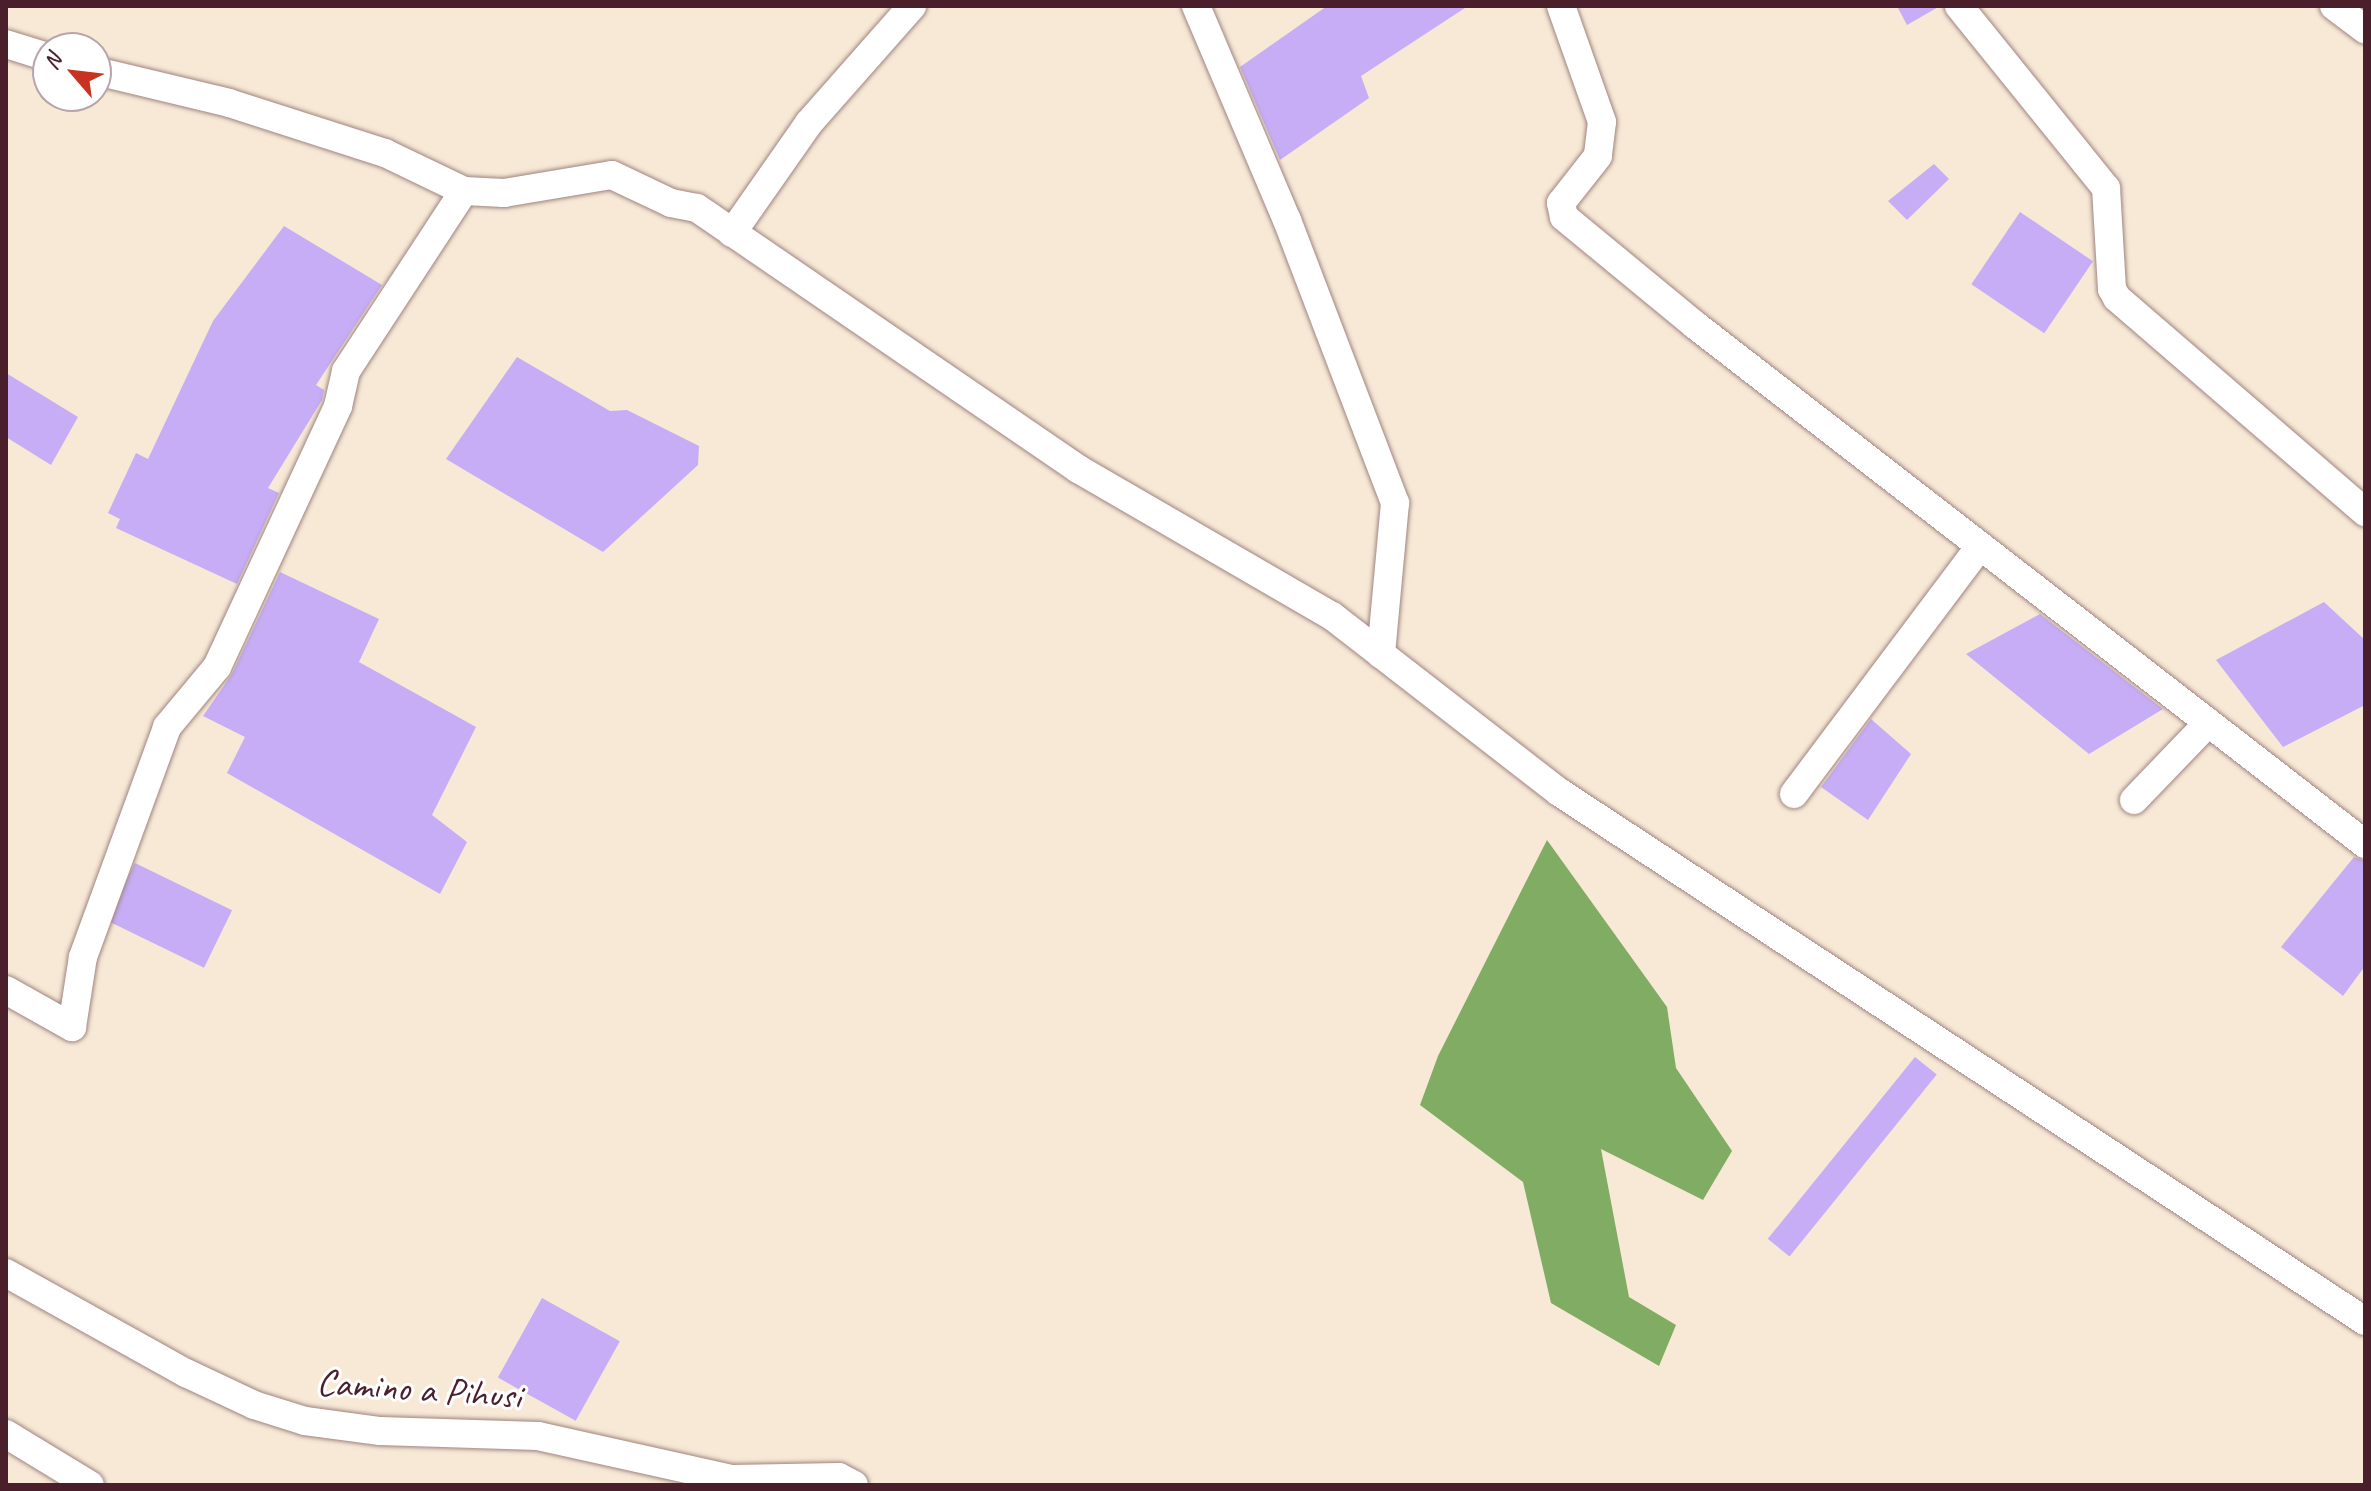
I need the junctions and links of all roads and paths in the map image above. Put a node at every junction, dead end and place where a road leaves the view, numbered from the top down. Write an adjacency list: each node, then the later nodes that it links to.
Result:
1 (912, 6): 11 (street)
2 (1196, 6): 14 (street)
3 (1561, 6): 13 (street)
4 (1959, 6): 12 (street)
5 (2334, 6): 6 (street)
6 (2365, 29)
7 (6, 44): 8 (street)
8 (32, 52)
9 (112, 75): 10 (street)
10 (464, 191): 11 (street); 19 (street)
11 (732, 233): 14 (street)
12 (2365, 512)
13 (1980, 546): 15 (street); 16 (street)
14 (1381, 654): 21 (street)
15 (2208, 723): 17 (street); 18 (street)
16 (1794, 794)
17 (2134, 800)
18 (2365, 844)
19 (6, 990)
20 (6, 1273): 24 (street, Camino a Pihusi)
21 (2365, 1321)
22 (6, 1434): 23 (street)
23 (90, 1485)
24 (854, 1485)

